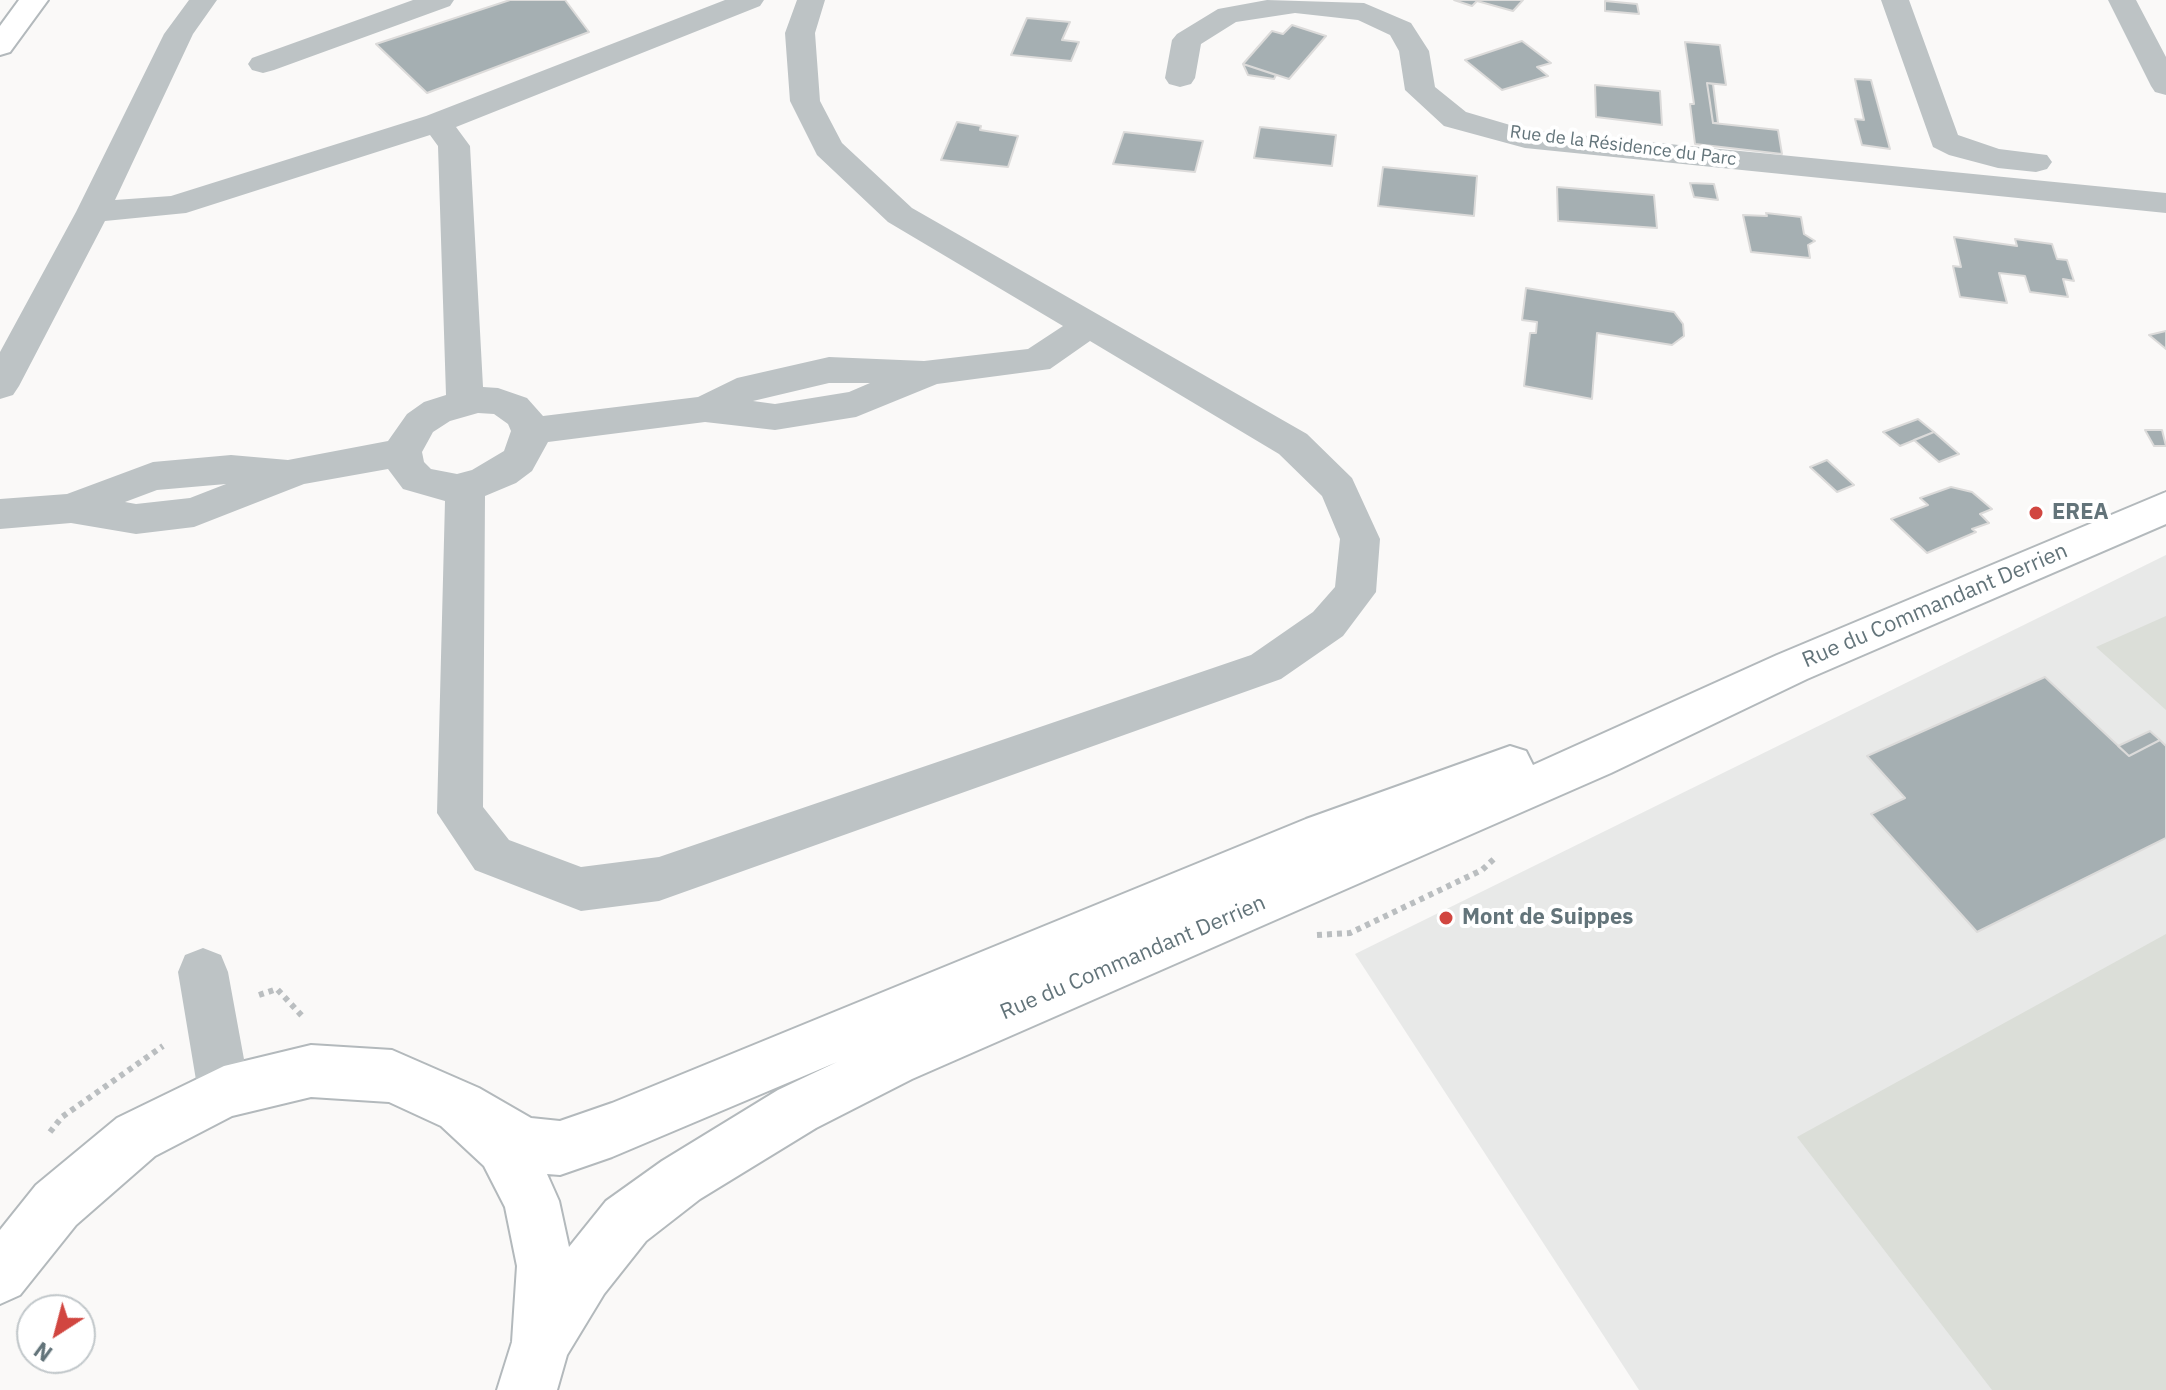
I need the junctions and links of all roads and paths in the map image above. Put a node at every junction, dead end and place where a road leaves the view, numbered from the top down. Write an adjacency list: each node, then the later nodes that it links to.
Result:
1 (34, 0): 8 (main road)
2 (203, 0): 15 (street)
3 (440, 0): 9 (street)
4 (750, 0): 12 (street)
5 (811, 0): 16 (street)
6 (1895, 0): 13 (street)
7 (2122, 0): 11 (street)
8 (0, 46)
9 (263, 64)
10 (1180, 78): 14 (street, Rue de la Résidence du Parc)
11 (2166, 86)
12 (437, 123): 15 (street); 18 (street)
13 (2166, 177)
14 (2166, 203)
15 (93, 212): 17 (street)
16 (1089, 325): 19 (street); 21 (street)
17 (0, 386)
18 (465, 402): 19 (street); 20 (street)
19 (530, 431): 21 (street)
20 (403, 452): 21 (street); 23 (street)
21 (465, 486)
22 (2166, 507): 24 (main road, Rue du Commandant Derrien)
23 (0, 514)
24 (1792, 667): 27 (main road, Rue du Commandant Derrien); 29 (main road, Rue du Commandant Derrien)
25 (203, 972): 26 (street)
26 (224, 1092): 27 (main road); 28 (main road)
27 (460, 1107): 29 (main road)
28 (0, 1275)
29 (534, 1366)

